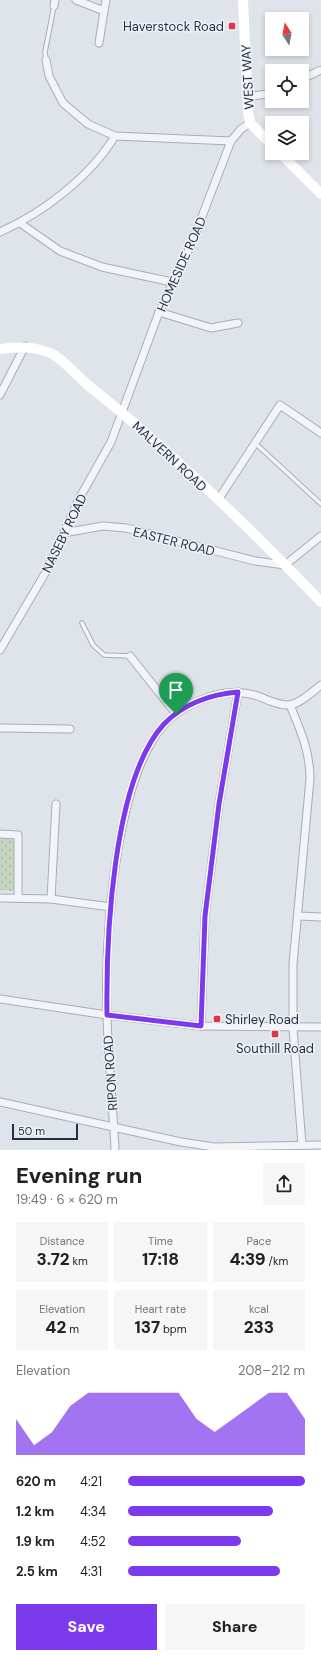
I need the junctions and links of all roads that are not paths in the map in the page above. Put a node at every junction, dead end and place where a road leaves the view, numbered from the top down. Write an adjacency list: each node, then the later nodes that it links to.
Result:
1 (76, 0): 5 (street)
2 (106, 0): 5 (street)
3 (243, 0): 11 (street, WEST WAY)
4 (54, 3): 7 (lane)
5 (104, 11): 6 (street)
6 (99, 43)
7 (46, 60): 13 (street)
8 (321, 70): 9 (street)
9 (309, 76)
10 (265, 94): 11 (street)
11 (248, 97): 12 (street, WEST WAY)
12 (250, 123): 14 (street, WEST WAY); 15 (street, HOMESIDE ROAD)
13 (115, 136): 15 (street); 18 (street)
14 (265, 138)
15 (231, 141): 20 (street, HOMESIDE ROAD)
16 (287, 160): 17 (street)
17 (321, 194)
18 (20, 223): 19 (street); 20 (street)
19 (0, 232)
20 (172, 282): 21 (street, HOMESIDE ROAD)
21 (160, 312): 22 (street); 26 (street, HOMESIDE ROAD)
22 (238, 323)
23 (26, 346): 24 (street, MALVERN ROAD); 25 (street); 26 (street, MALVERN ROAD)
24 (0, 349)
25 (0, 395)
26 (123, 413): 29 (street, MALVERN ROAD); 31 (street, NASEBY ROAD)
27 (321, 433): 28 (street)
28 (256, 443): 29 (street); 30 (lane)
29 (218, 500): 33 (street, MALVERN ROAD)
30 (321, 504)
31 (64, 533): 33 (street, EASTER ROAD); 36 (street, NASEBY ROAD)
32 (321, 536): 33 (street)
33 (285, 565): 34 (street, MALVERN ROAD)
34 (321, 602)
35 (82, 623): 37 (lane)
36 (0, 650)
37 (130, 656): 41 (street)
38 (321, 685): 40 (street)
39 (238, 692): 40 (street, RIPON ROAD); 41 (street, RIPON ROAD); 54 (street)
40 (290, 705): 50 (street)
41 (176, 714): 49 (street, RIPON ROAD)
42 (0, 728): 43 (street)
43 (70, 729)
44 (56, 804): 48 (street)
45 (0, 834): 47 (street)
46 (0, 898): 47 (street)
47 (18, 898): 48 (street)
48 (51, 899): 49 (street)
49 (111, 907): 53 (street, RIPON ROAD)
50 (299, 916): 51 (street); 56 (street)
51 (321, 917)
52 (0, 999): 53 (street)
53 (107, 1015): 54 (street); 58 (street, RIPON ROAD)
54 (201, 1026): 56 (street)
55 (321, 1027): 56 (street)
56 (293, 1028): 59 (street)
57 (0, 1102): 58 (street)
58 (114, 1127): 59 (street); 61 (street, RIPON ROAD)
59 (302, 1145): 60 (street)
60 (321, 1145)
61 (115, 1150)

